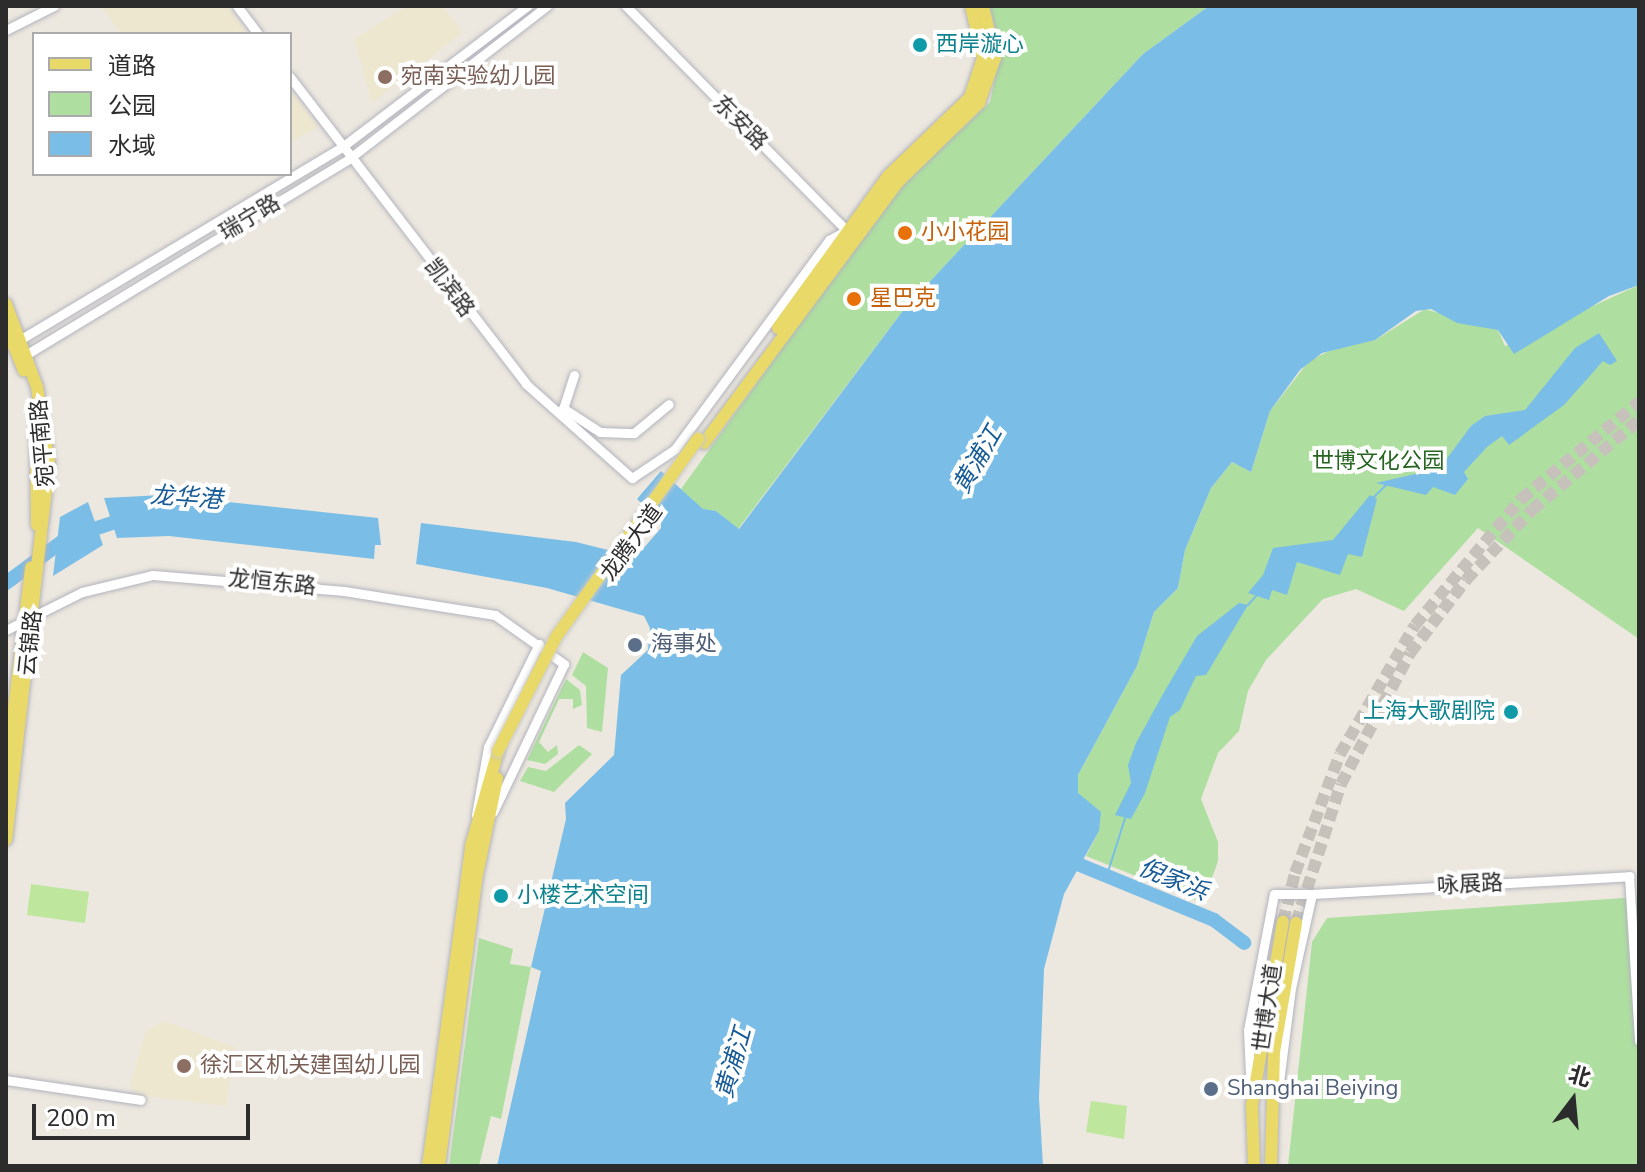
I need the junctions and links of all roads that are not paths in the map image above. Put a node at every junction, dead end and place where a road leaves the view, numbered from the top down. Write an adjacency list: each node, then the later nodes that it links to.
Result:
1 (54, 6): 8 (street)
2 (237, 6): 9 (street)
3 (527, 6): 11 (street, 瑞宁路)
4 (547, 6): 12 (street, 瑞宁路)
5 (626, 6): 13 (street, 东安路)
6 (971, 6): 13 (main road, 龙腾大道)
7 (983, 6): 13 (main road, 龙腾大道)
8 (6, 30)
9 (256, 32)
10 (292, 80): 11 (street, 凯滨路)
11 (342, 147): 12 (street, 凯滨路); 16 (street, 瑞宁路)
12 (350, 158): 13 (street, 凯滨路); 17 (street, 瑞宁路)
13 (851, 234): 25 (main road, 龙腾大道, bridge)
14 (6, 304): 16 (main road, 宛平南路)
15 (6, 326): 16 (main road, 宛平南路)
16 (18, 341): 17 (main road, 宛平南路)
17 (23, 356): 20 (main road, 宛平南路); 20 (main road, 宛平南路)
18 (574, 375): 19 (street)
19 (669, 404)
20 (32, 591): 21 (main road, 云锦路)
21 (28, 618): 22 (street, 龙恒东路); 23 (street, 龙恒东路); 24 (main road, 云锦路); 26 (main road, 云锦路)
22 (6, 630)
23 (539, 644): 25 (street); 25 (street)
24 (6, 775)
25 (482, 821): 33 (main road, 龙腾大道); 34 (main road, 龙腾大道)
26 (6, 840)
27 (1312, 894): 28 (street, 咏展路); 31 (street, 咏展路); 32 (street)
28 (1639, 1041)
29 (6, 1080): 30 (street)
30 (141, 1100)
31 (1255, 1100): 32 (main road, 世博大道); 35 (main road, 世博大道)
32 (1270, 1129): 36 (main road, 世博大道)
33 (428, 1166)
34 (439, 1166)
35 (1254, 1166)
36 (1271, 1166)

